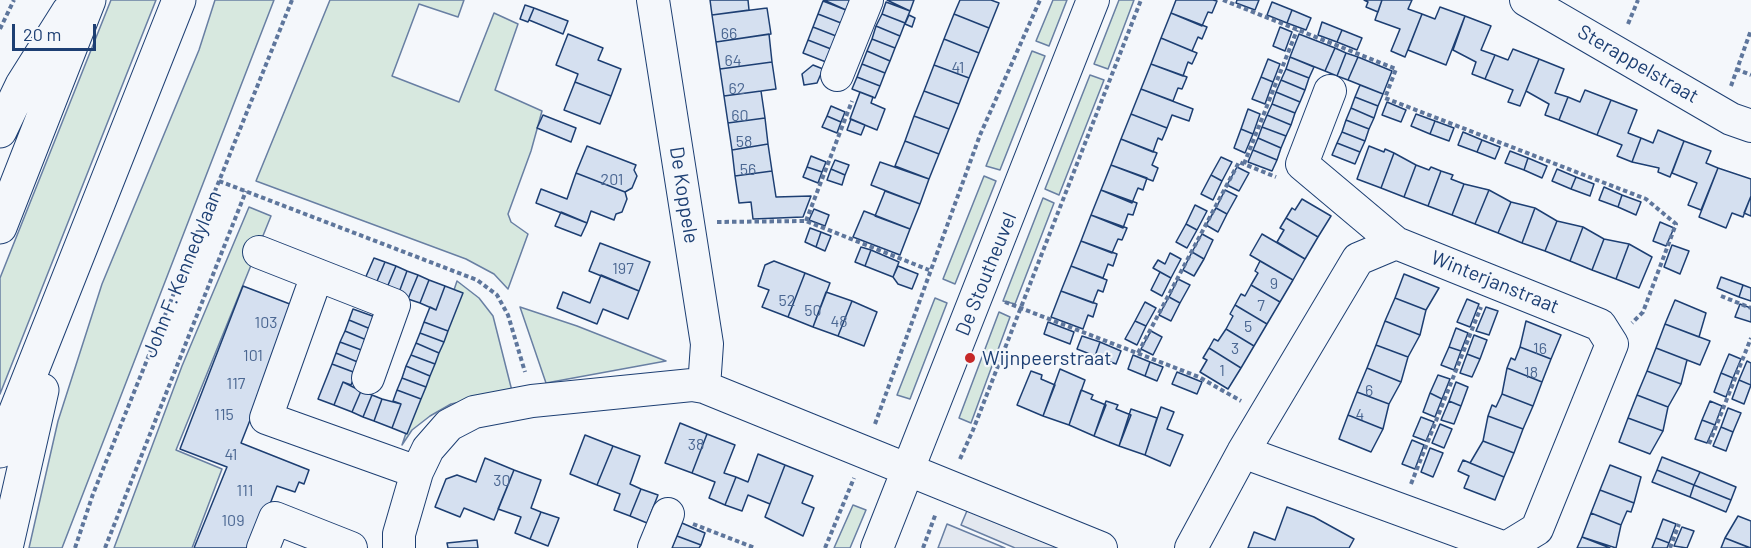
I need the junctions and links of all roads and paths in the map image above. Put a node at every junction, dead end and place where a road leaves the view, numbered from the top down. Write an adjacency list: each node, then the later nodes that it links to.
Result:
1 (14, 0): 13 (path)
2 (75, 0): 22 (main road)
3 (89, 0): 29 (main road)
4 (179, 0): 32 (main road)
5 (292, 0): 25 (path, John F. Kennedylaan)
6 (867, 0): 17 (street)
7 (1040, 0): 33 (path)
8 (1093, 0): 36 (street, De Stoutheuvel)
9 (1141, 0): 38 (path)
10 (1223, 0): 14 (path)
11 (1526, 0): 20 (street, Sterappelstraat)
12 (650, 1): 28 (street, De Koppele)
13 (0, 29)
14 (1297, 30): 23 (path); 41 (path)
15 (1751, 30): 16 (path)
16 (1736, 69): 18 (path); 20 (path)
17 (837, 75): 27 (path)
18 (1751, 75)
19 (1330, 92): 24 (street)
20 (1721, 112): 21 (street, Sterappelstraat)
21 (1751, 126)
22 (0, 130)
23 (1244, 164): 24 (path); 42 (path)
24 (1302, 164): 30 (street, Winterjanstraat)
25 (219, 181): 26 (path); 58 (path, John F. Kennedylaan)
26 (246, 191): 45 (path); 59 (path)
27 (806, 221): 28 (path); 33 (path)
28 (689, 223): 44 (street, De Koppele)
29 (0, 227)
30 (1396, 243): 35 (street, Winterjanstraat); 46 (street)
31 (260, 252): 34 (street)
32 (73, 266): 48 (main road); 57 (main road)
33 (929, 270): 50 (path)
34 (317, 275): 43 (street); 52 (street)
35 (1491, 281): 41 (street, Winterjanstraat); 54 (path)
36 (979, 293): 38 (path); 51 (street, De Stoutheuvel)
37 (1721, 297): 39 (path)
38 (1020, 308): 42 (path); 53 (path)
39 (1751, 308)
40 (1751, 338): 47 (path)
41 (1612, 344): 70 (street)
42 (1138, 353): 46 (path)
43 (368, 378)
44 (704, 387): 45 (street); 50 (street)
45 (532, 401): 52 (street)
46 (1265, 415): 49 (street)
47 (1709, 444)
48 (0, 451)
49 (1243, 452): 54 (street); 69 (street)
50 (864, 453): 51 (street); 65 (path)
51 (908, 470): 53 (street); 66 (street, De Stoutheuvel)
52 (417, 472): 62 (street)
53 (947, 486): 67 (path); 68 (street)
54 (1401, 510): 70 (street)
55 (668, 514): 63 (street); 64 (path)
56 (1679, 524): 71 (path)
57 (6, 548)
58 (75, 548)
59 (105, 548)
60 (263, 548): 61 (street)
61 (351, 548)
62 (399, 548)
63 (654, 548)
64 (754, 548)
65 (825, 548)
66 (877, 548)
67 (923, 548)
68 (1101, 548)
69 (1191, 548)
70 (1505, 548)
71 (1670, 548)

